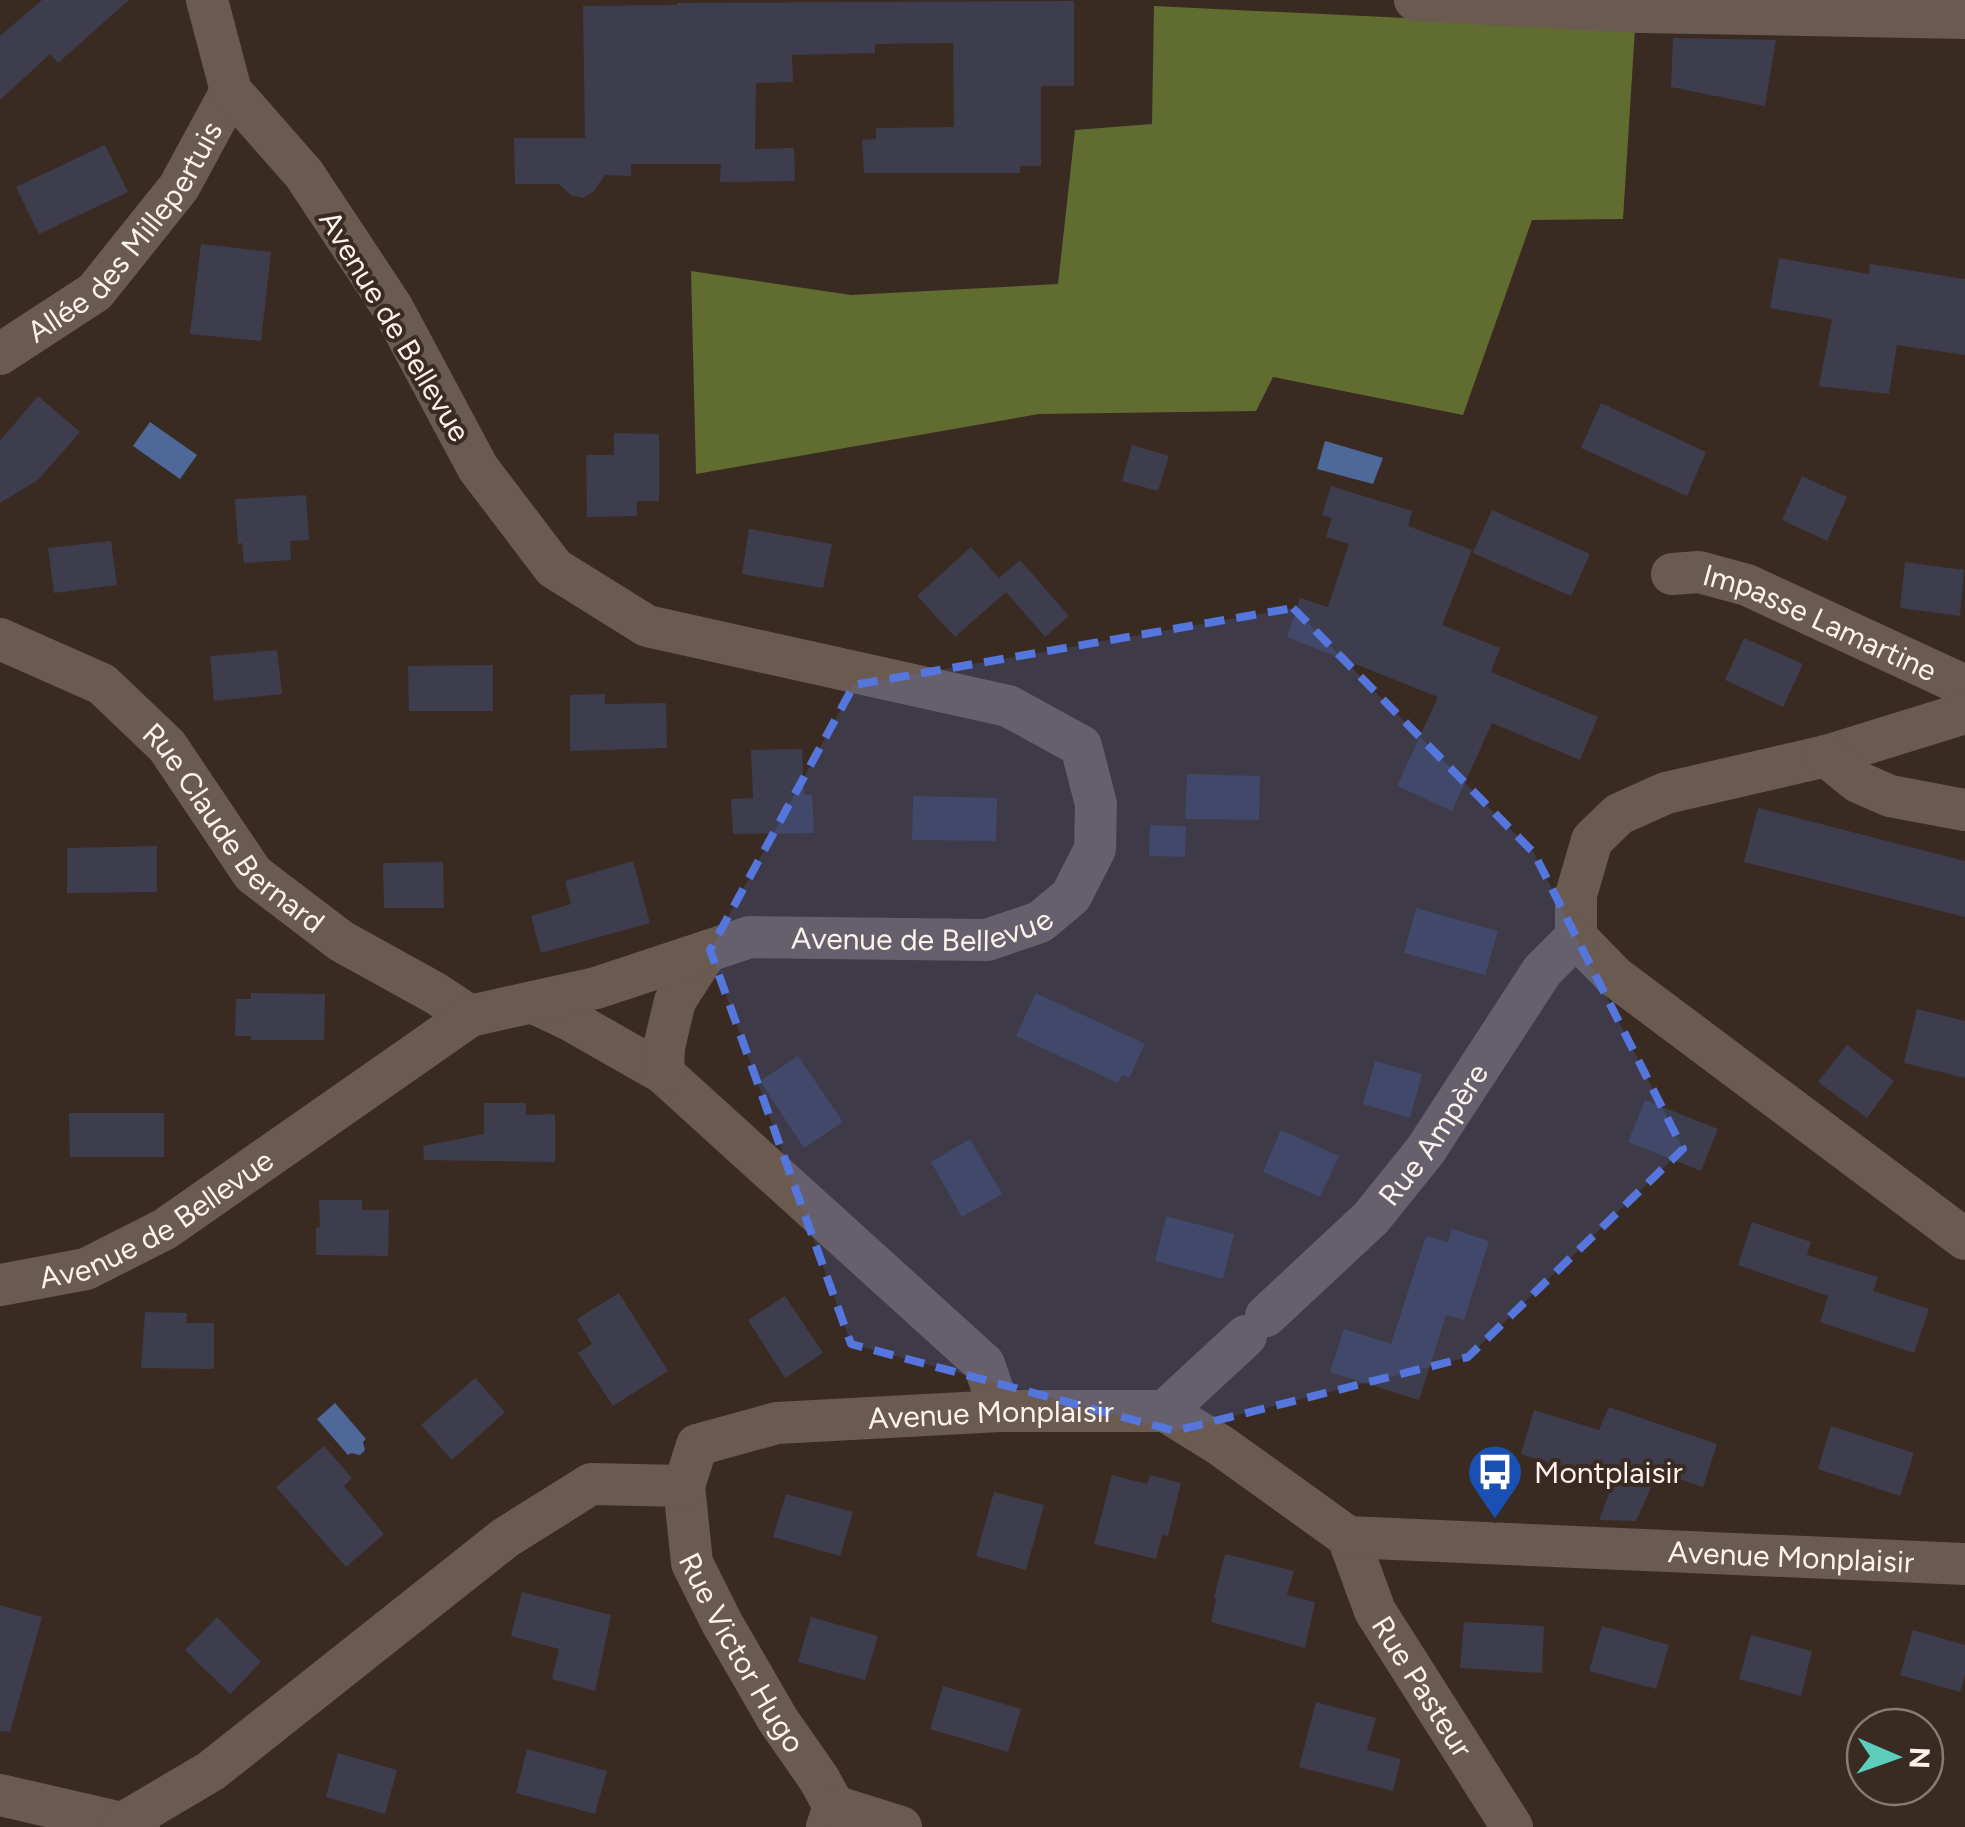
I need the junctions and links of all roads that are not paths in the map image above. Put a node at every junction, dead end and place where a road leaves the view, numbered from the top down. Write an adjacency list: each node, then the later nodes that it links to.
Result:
1 (207, 0): 4 (street, Avenue de Bellevue)
2 (1415, 0): 3 (street)
3 (1965, 18)
4 (232, 91): 5 (street, Allée des Millepertuis); 13 (street, Avenue de Bellevue)
5 (0, 354)
6 (1672, 574): 8 (street, Impasse Lamartine)
7 (0, 639): 15 (street, Rue Claude Bernard)
8 (1965, 686)
9 (1965, 713): 10 (street)
10 (1826, 756): 11 (street); 12 (street)
11 (1965, 810)
12 (1576, 936): 17 (street); 20 (street, Rue Ampère)
13 (707, 952): 14 (street, Avenue de Bellevue); 16 (street)
14 (534, 1003): 15 (street, Avenue de Bellevue); 16 (street)
15 (470, 1016): 18 (street, Avenue de Bellevue)
16 (663, 1073): 19 (street)
17 (1965, 1239)
18 (0, 1285)
19 (1000, 1411): 20 (street, Avenue Monplaisir); 21 (street, Avenue Monplaisir)
20 (1165, 1411): 22 (street)
21 (684, 1486): 25 (street, Rue Victor Hugo); 26 (street)
22 (1348, 1537): 23 (street, Avenue Monplaisir); 28 (street, Rue Pasteur)
23 (1965, 1564)
24 (0, 1795): 26 (street)
25 (830, 1817): 27 (street, Rue Victor Hugo)
26 (131, 1825)
27 (901, 1827)
28 (1512, 1827)

